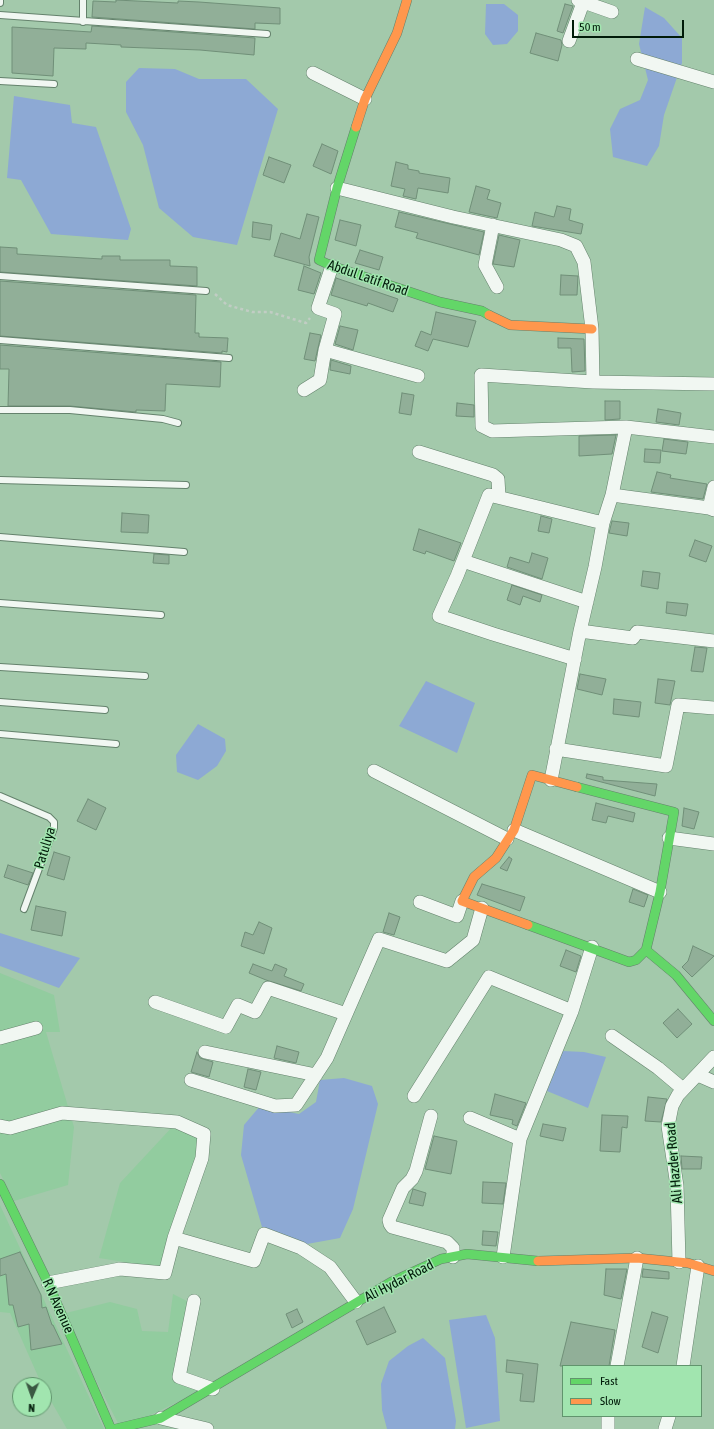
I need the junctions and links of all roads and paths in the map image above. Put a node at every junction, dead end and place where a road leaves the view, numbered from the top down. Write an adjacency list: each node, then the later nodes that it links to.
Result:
1 (0, 0): 5 (lane)
2 (83, 0): 8 (lane)
3 (407, 0): 16 (street, Abdul Latif Road)
4 (582, 1): 6 (street); 10 (street)
5 (0, 3)
6 (612, 12)
7 (0, 15): 8 (lane)
8 (83, 22): 9 (lane)
9 (267, 34)
10 (570, 41)
11 (637, 59): 14 (street)
12 (313, 73): 16 (street)
13 (0, 81): 15 (lane)
14 (714, 82)
15 (54, 84)
16 (365, 99): 17 (street, Abdul Latif Road)
17 (338, 188): 18 (street); 19 (street, Abdul Latif Road)
18 (493, 225): 21 (street); 24 (street)
19 (332, 266): 23 (street); 24 (street, Abdul Latif Road)
20 (0, 276): 22 (lane)
21 (497, 287)
22 (206, 291): 23 (path)
23 (318, 308): 26 (street)
24 (592, 330): 29 (street)
25 (0, 340): 27 (lane)
26 (325, 350): 28 (street); 31 (street)
27 (228, 358)
28 (418, 376)
29 (593, 382): 30 (street); 34 (street)
30 (714, 384)
31 (304, 390)
32 (0, 410): 33 (lane)
33 (178, 423)
34 (626, 427): 35 (street); 40 (street)
35 (714, 437)
36 (419, 452): 41 (street)
37 (0, 480): 38 (lane)
38 (186, 485)
39 (714, 488): 42 (street)
40 (612, 495): 42 (street); 43 (street)
41 (499, 497): 43 (street); 46 (street)
42 (711, 509)
43 (603, 523): 47 (street)
44 (0, 537): 45 (lane)
45 (184, 552)
46 (463, 561): 47 (street); 52 (street)
47 (587, 602): 50 (street)
48 (0, 603): 49 (lane)
49 (161, 615)
50 (580, 631): 51 (street); 52 (street)
51 (714, 641)
52 (575, 659): 60 (street)
53 (0, 666): 54 (lane)
54 (145, 676)
55 (0, 702): 57 (lane)
56 (714, 708): 60 (street)
57 (105, 710)
58 (0, 734): 59 (lane)
59 (116, 744)
60 (556, 749): 62 (street)
61 (374, 771): 64 (street)
62 (551, 780): 64 (street); 65 (street)
63 (0, 796): 71 (lane, Patuliya)
64 (510, 834): 67 (street); 68 (street)
65 (669, 838): 66 (street); 67 (street)
66 (714, 844)
67 (660, 892): 73 (street)
68 (462, 901): 69 (street); 70 (street)
69 (420, 902)
70 (482, 908): 72 (street); 76 (street)
71 (24, 909)
72 (592, 947): 73 (street); 75 (street)
73 (646, 950): 77 (street)
74 (155, 1002): 76 (street)
75 (572, 1011): 88 (street); 92 (street)
76 (346, 1014): 83 (street)
77 (714, 1021)
78 (36, 1028): 80 (street)
79 (612, 1036): 87 (street)
80 (0, 1038)
81 (205, 1052): 83 (street)
82 (714, 1057): 84 (street, Ali Hazder Road)
83 (316, 1074): 85 (street)
84 (698, 1074): 86 (street); 87 (street, Ali Hazder Road)
85 (191, 1080)
86 (714, 1082)
87 (683, 1089): 99 (street, Ali Hazder Road)
88 (414, 1096)
89 (431, 1116): 96 (street)
90 (470, 1118): 92 (street)
91 (0, 1126): 95 (street)
92 (520, 1138): 97 (street)
93 (0, 1184): 94 (street, R N Avenue)
94 (5, 1208): 102 (street, R N Avenue)
95 (174, 1238): 102 (street); 104 (street)
96 (453, 1257): 97 (street, Ali Hydar Road); 104 (street, Ali Hydar Road)
97 (503, 1257): 98 (street, Ali Hydar Road)
98 (637, 1258): 99 (street, Ali Hydar Road); 105 (street)
99 (679, 1262): 100 (street, Ali Hydar Road)
100 (698, 1266): 101 (street, Ali Hydar Road); 106 (street)
101 (714, 1271)
102 (48, 1283): 111 (street, R N Avenue)
103 (194, 1301): 107 (street)
104 (356, 1302): 107 (street, Ali Hydar Road)
105 (617, 1365)
106 (683, 1365)
107 (213, 1389): 110 (street, Ali Hydar Road)
108 (608, 1417): 114 (street)
109 (669, 1417): 115 (street)
110 (161, 1418): 112 (street, Ali Hydar Road); 113 (street)
111 (111, 1429)
112 (114, 1429)
113 (207, 1429)
114 (608, 1429)
115 (665, 1429)

